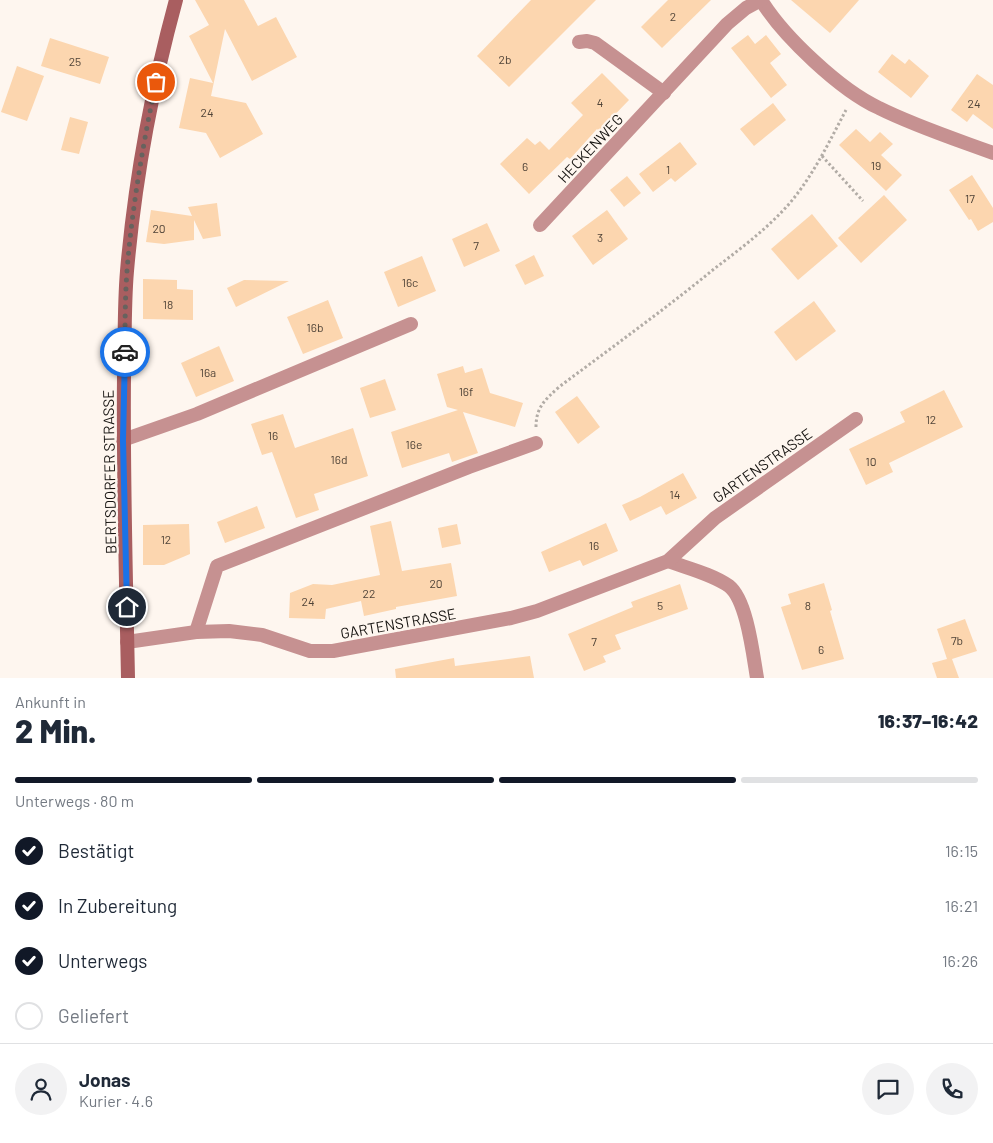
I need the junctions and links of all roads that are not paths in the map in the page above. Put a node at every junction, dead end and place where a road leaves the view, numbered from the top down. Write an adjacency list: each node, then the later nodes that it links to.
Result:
1 (176, 0): 9 (main road, BERTSDORFER STRASSE)
2 (761, 0): 4 (street, HECKENWEG); 5 (street)
3 (579, 42): 4 (street)
4 (664, 93): 6 (street, HECKENWEG)
5 (993, 153)
6 (540, 225)
7 (411, 324): 9 (street)
8 (856, 419): 11 (street, GARTENSTRASSE)
9 (123, 440): 13 (main road, BERTSDORFER STRASSE)
10 (536, 444): 12 (street)
11 (668, 561): 12 (street, GARTENSTRASSE); 15 (street)
12 (196, 632): 13 (street, GARTENSTRASSE)
13 (127, 642): 14 (main road, BERTSDORFER STRASSE)
14 (128, 678)
15 (757, 678)

